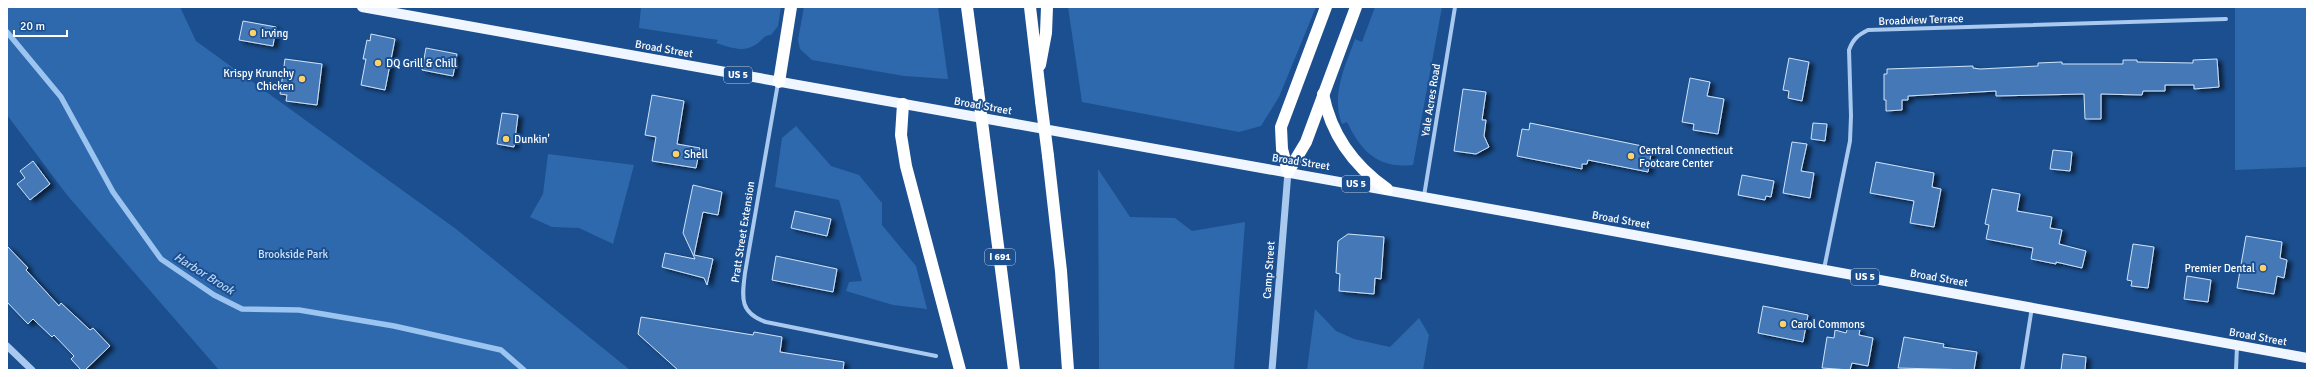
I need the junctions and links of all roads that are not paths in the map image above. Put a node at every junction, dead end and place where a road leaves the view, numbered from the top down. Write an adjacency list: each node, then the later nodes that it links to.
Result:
1 (362, 7): 11 (main road, Broad Street / US 5)
2 (791, 7): 11 (highway)
3 (967, 7): 25 (highway, I 691, bridge)
4 (1030, 7): 10 (highway)
5 (1047, 7): 10 (highway)
6 (1326, 7): 14 (highway)
7 (1356, 7): 12 (highway)
8 (1455, 7): 16 (street, Yale Acres Road)
9 (2226, 19): 17 (street, Broadview Terrace)
10 (1038, 74): 26 (highway, bridge)
11 (779, 82): 13 (main road, Broad Street / US 5); 21 (street, Pratt Street Extension)
12 (1323, 94): 14 (highway); 15 (highway)
13 (903, 104): 14 (main road, Broad Street / US 5); 24 (highway)
14 (1288, 172): 15 (main road, Broad Street / US 5); 27 (street, Camp Street)
15 (1387, 189): 16 (main road, Broad Street / US 5)
16 (1424, 196): 17 (main road, Broad Street / US 5)
17 (1824, 270): 18 (main road, Broad Street / US 5)
18 (2032, 307): 19 (main road, Broad Street / US 5); 28 (street)
19 (2237, 345): 22 (main road, Broad Street / US 5); 29 (street)
20 (7, 346): 23 (street)
21 (936, 356)
22 (2307, 358)
23 (32, 370)
24 (960, 370)
25 (1014, 370)
26 (1068, 370)
27 (1272, 370)
28 (2022, 370)
29 (2236, 370)

